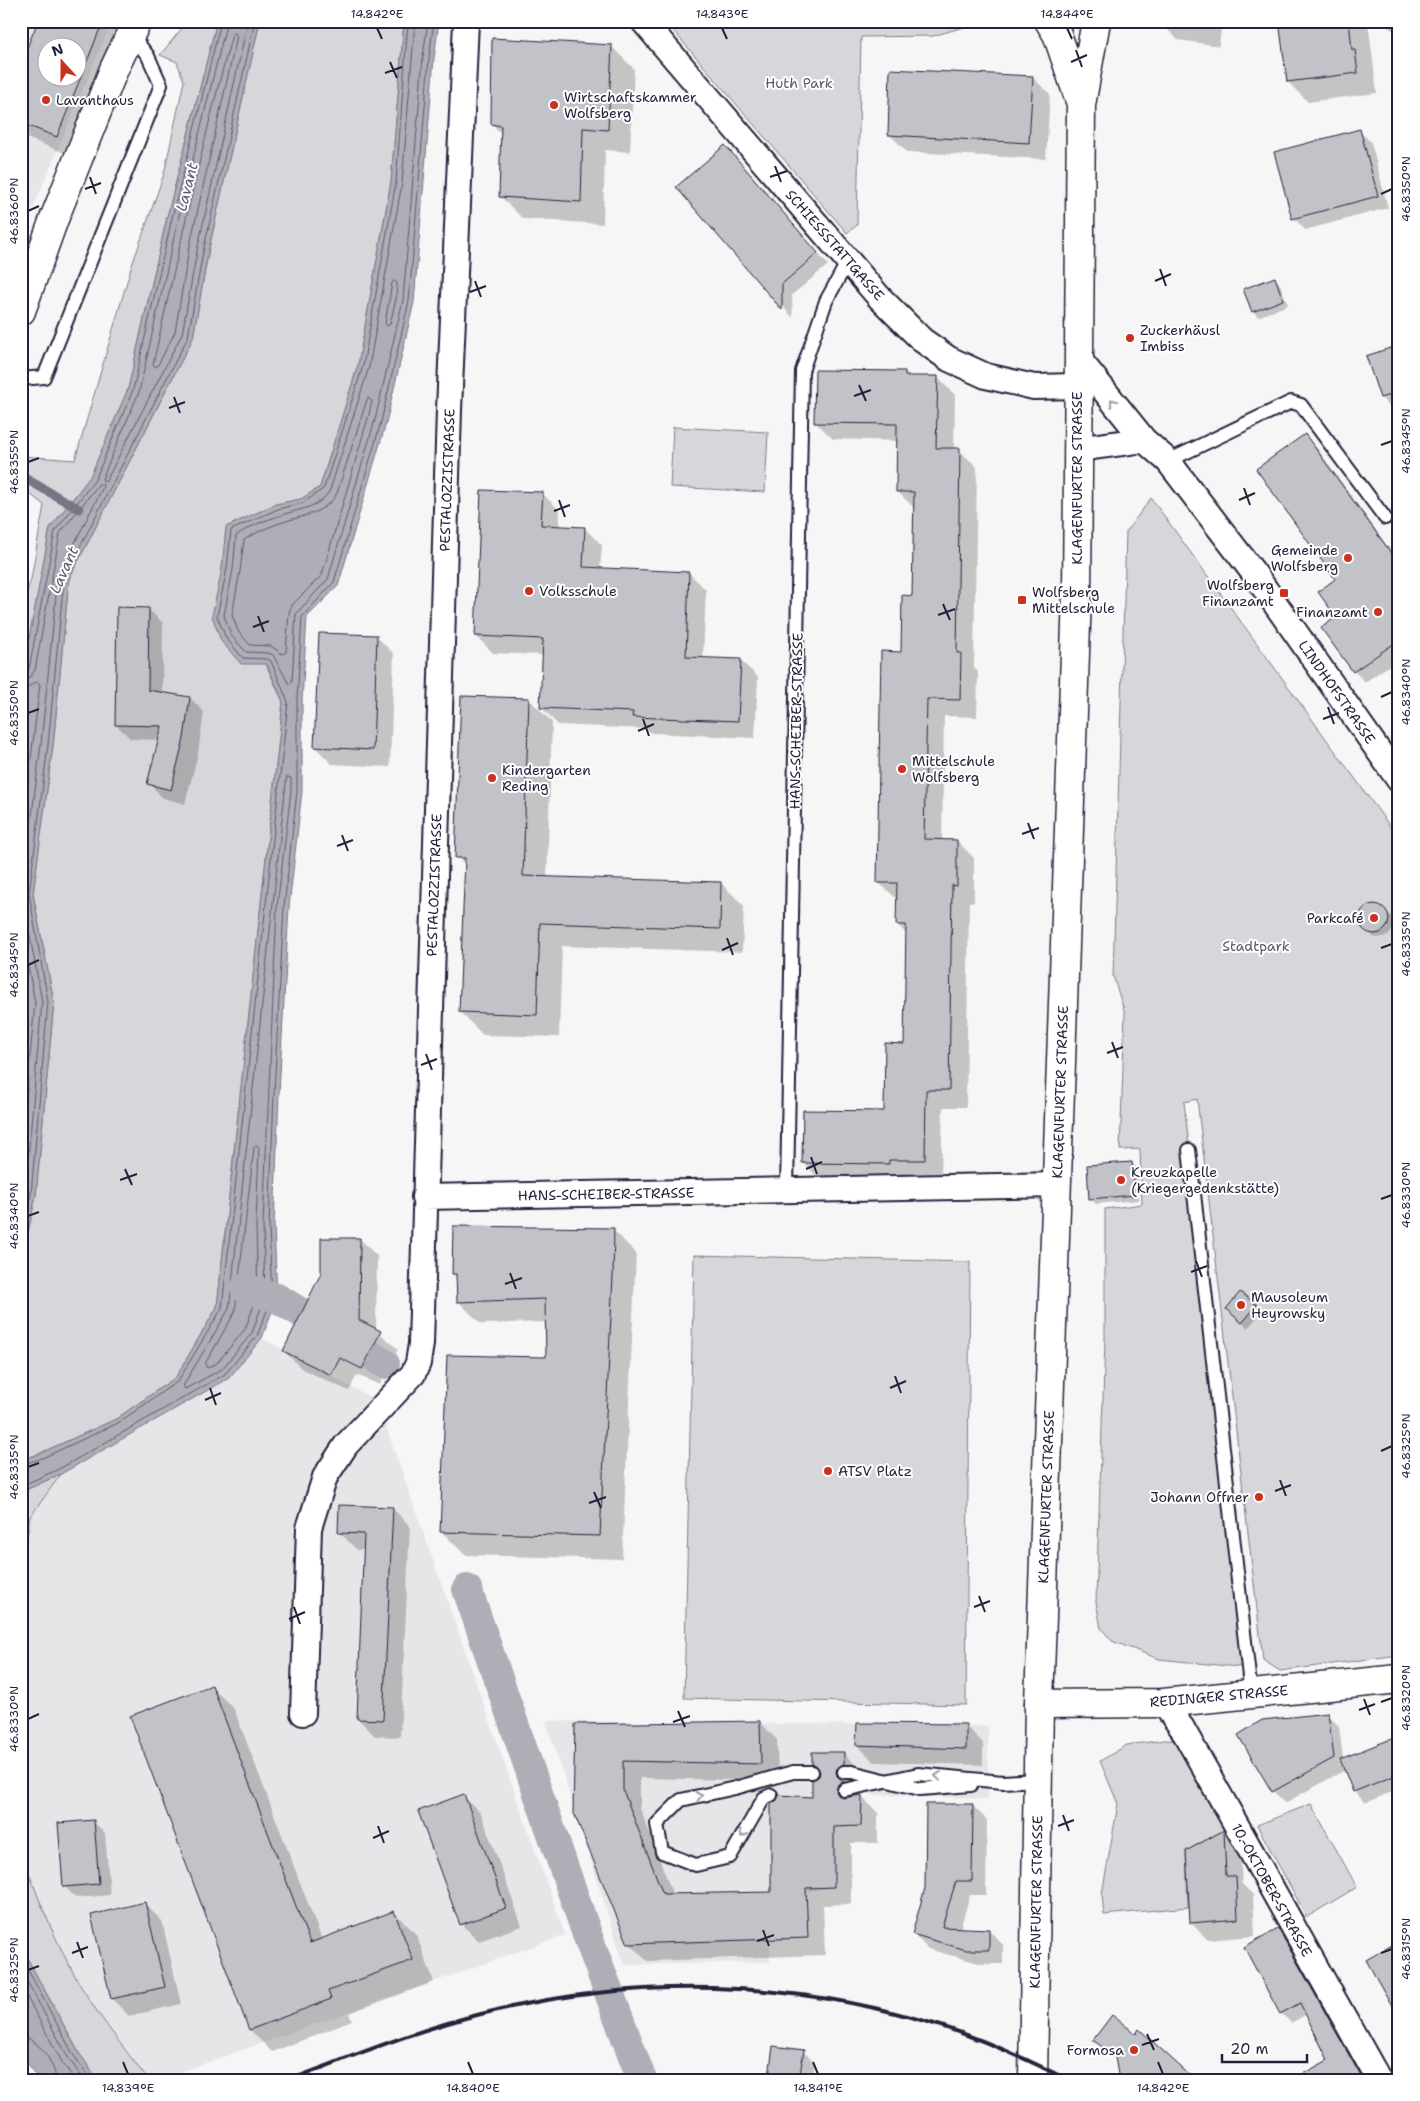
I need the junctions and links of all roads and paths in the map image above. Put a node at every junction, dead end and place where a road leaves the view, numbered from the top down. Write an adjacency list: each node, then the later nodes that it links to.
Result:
1 (466, 21): 20 (street, PESTALOZZISTRASSE)
2 (643, 21): 7 (street, SCHIESSSTATTGASSE)
3 (1049, 21): 6 (main road, KLAGENFURTER STRASSE)
4 (1096, 21): 6 (main road, KLAGENFURTER STRASSE)
5 (134, 28): 8 (main road); 10 (lane)
6 (1081, 105): 9 (main road, KLAGENFURTER STRASSE)
7 (848, 261): 11 (street, SCHIESSSTATTGASSE); 19 (lane, HANS-SCHEIBER-STRASSE)
8 (21, 311)
9 (1078, 358): 11 (main road, KLAGENFURTER STRASSE); 12 (street, LINDHOFSTRASSE, one-way to 9)
10 (21, 379)
11 (1077, 386): 13 (main road, KLAGENFURTER STRASSE)
12 (1144, 440): 13 (street); 14 (street, LINDHOFSTRASSE)
13 (1077, 449): 18 (main road, KLAGENFURTER STRASSE)
14 (1168, 460): 15 (lane); 16 (street, LINDHOFSTRASSE)
15 (1385, 518)
16 (1399, 780)
17 (1189, 1150): 22 (lane)
18 (1057, 1185): 19 (street, HANS-SCHEIBER-STRASSE); 24 (main road, KLAGENFURTER STRASSE)
19 (787, 1190): 20 (street, HANS-SCHEIBER-STRASSE)
20 (424, 1197): 25 (street, PESTALOZZISTRASSE)
21 (1399, 1679): 22 (main road, REDINGER STRASSE)
22 (1251, 1694): 23 (main road, REDINGER STRASSE)
23 (1163, 1703): 24 (main road, REDINGER STRASSE); 33 (street, 10.-OKTOBER-STRASSE)
24 (1039, 1704): 28 (main road, KLAGENFURTER STRASSE)
25 (303, 1713)
26 (812, 1772): 31 (lane, one-way to 26)
27 (844, 1772): 29 (lane)
28 (1039, 1780): 29 (lane); 32 (main road, KLAGENFURTER STRASSE)
29 (887, 1781): 30 (lane)
30 (844, 1790)
31 (770, 1794)
32 (1033, 2080)
33 (1379, 2080)

